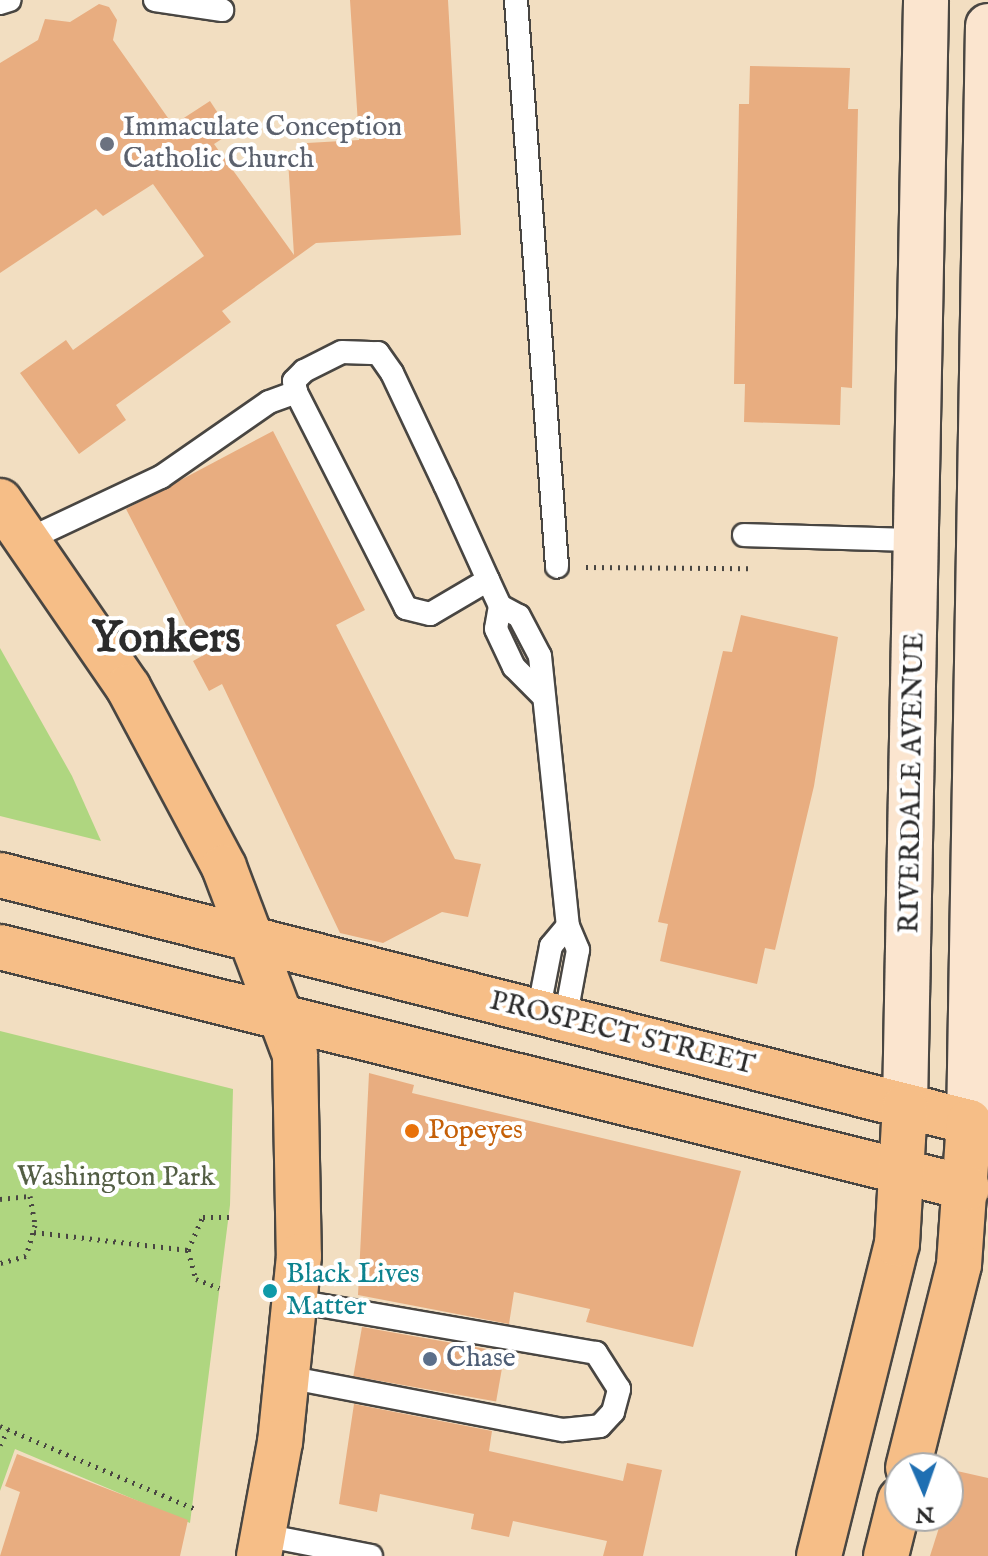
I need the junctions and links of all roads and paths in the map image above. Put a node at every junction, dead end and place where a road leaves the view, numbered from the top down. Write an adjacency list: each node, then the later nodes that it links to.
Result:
1 (10, 0): 5 (lane)
2 (155, 0): 6 (lane)
3 (516, 0): 13 (lane)
4 (926, 0): 12 (main road, RIVERDALE AVENUE)
5 (0, 3)
6 (222, 10)
7 (988, 26): 15 (main road)
8 (302, 400): 11 (lane); 16 (lane); 16 (lane)
9 (0, 501): 11 (main road)
10 (744, 535): 12 (lane)
11 (27, 540): 18 (main road)
12 (917, 540): 22 (main road, RIVERDALE AVENUE)
13 (557, 567): 14 (path)
14 (762, 568)
15 (984, 575): 23 (main road)
16 (488, 580): 20 (lane)
17 (0, 875): 18 (main road, PROSPECT STREET)
18 (256, 941): 20 (main road, PROSPECT STREET); 21 (main road)
19 (0, 947): 21 (main road)
20 (551, 1016): 22 (main road, PROSPECT STREET)
21 (284, 1018): 24 (main road); 32 (main road)
22 (905, 1106): 23 (main road, PROSPECT STREET); 24 (main road, RIVERDALE AVENUE)
23 (978, 1124): 25 (main road)
24 (904, 1171): 25 (main road); 42 (main road, RIVERDALE AVENUE)
25 (978, 1190): 37 (main road)
26 (0, 1199): 28 (path)
27 (229, 1217): 29 (path)
28 (34, 1232): 29 (path); 30 (path)
29 (188, 1250): 31 (path)
30 (0, 1263)
31 (219, 1288)
32 (294, 1301): 33 (main road); 33 (lane)
33 (287, 1377): 40 (main road)
34 (0, 1426): 35 (path)
35 (8, 1430): 36 (path); 38 (path)
36 (0, 1445)
37 (912, 1452)
38 (196, 1509)
39 (892, 1532): 43 (main road)
40 (261, 1546): 41 (lane)
41 (371, 1556)
42 (819, 1556)
43 (886, 1556)

